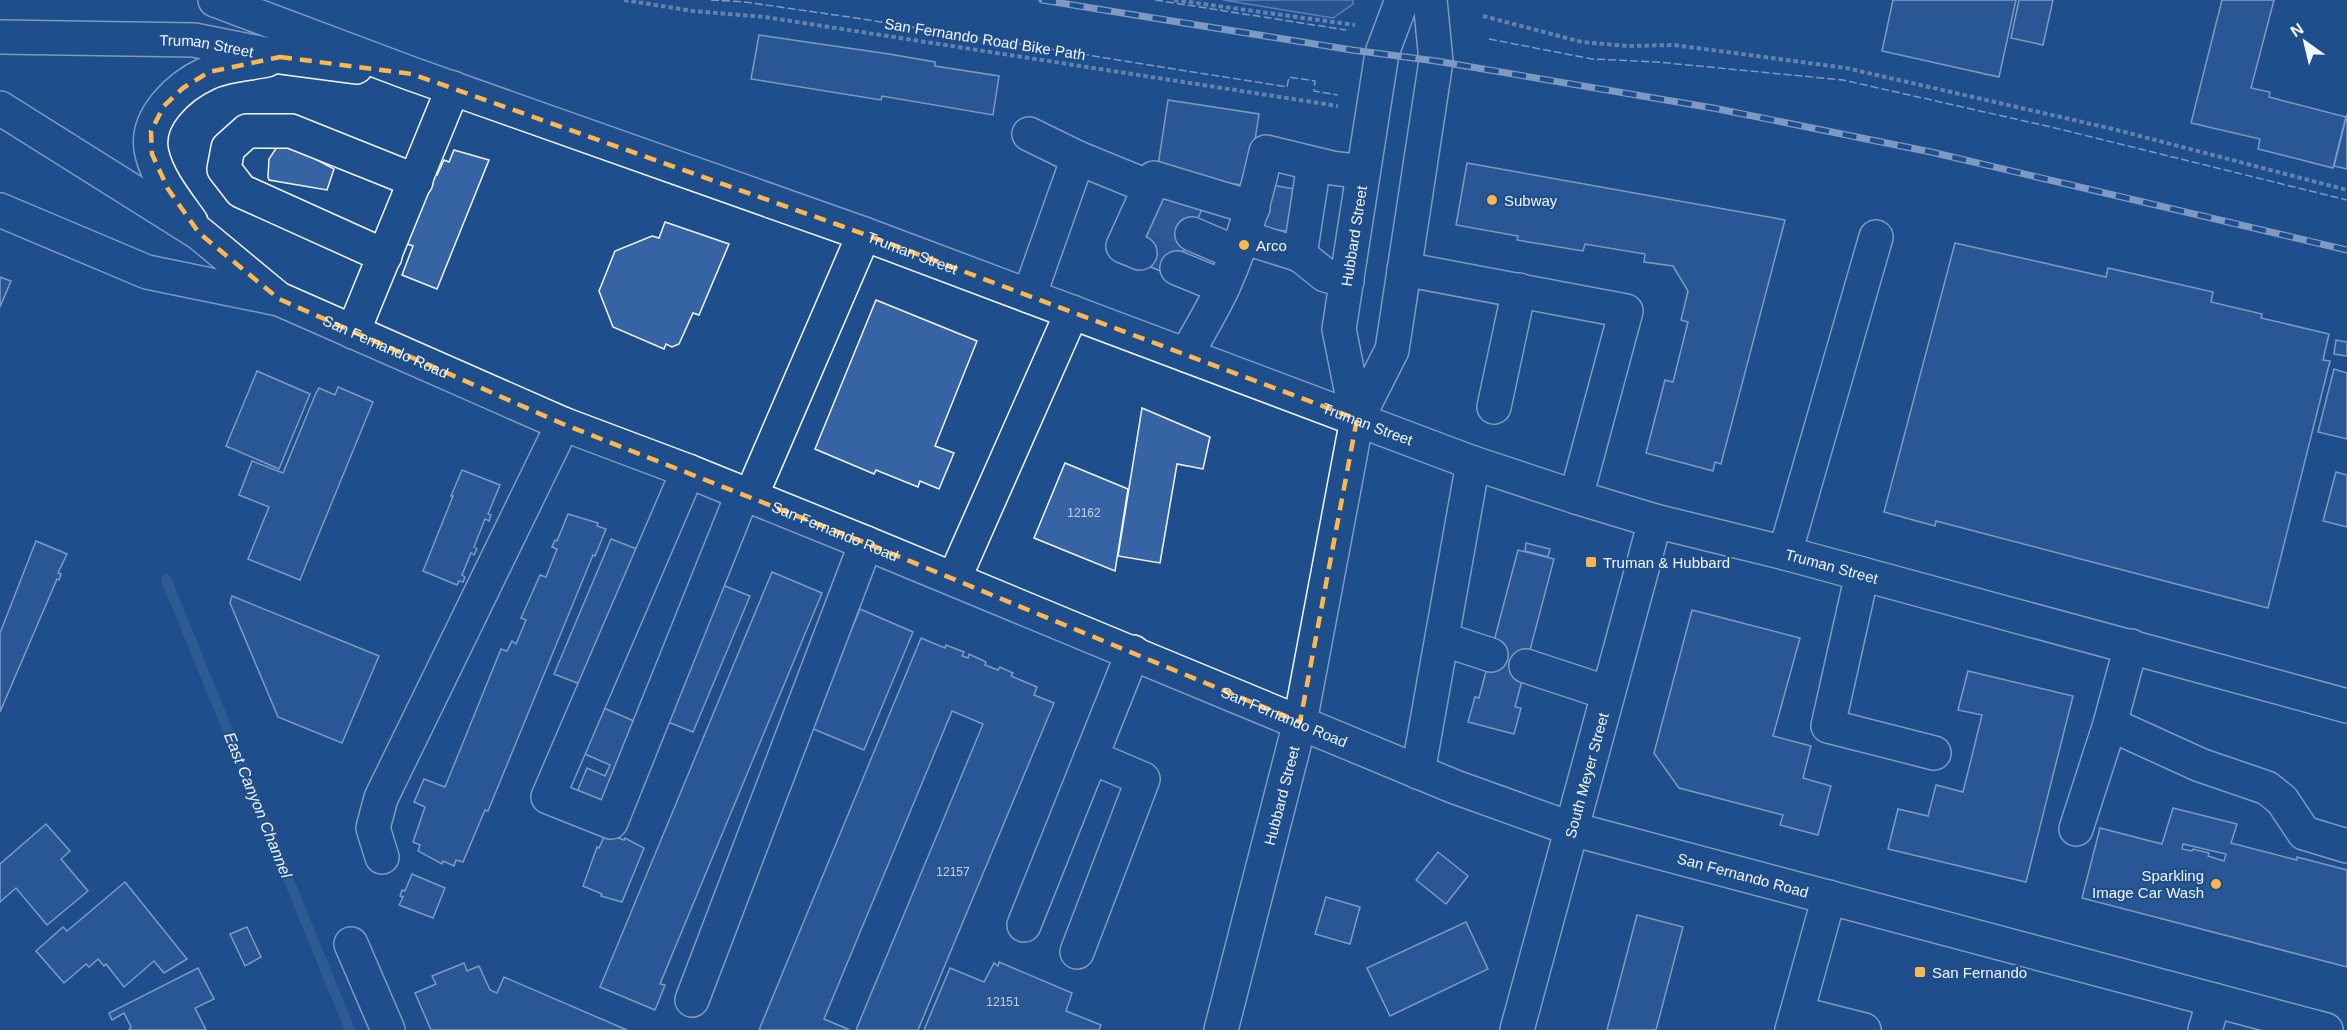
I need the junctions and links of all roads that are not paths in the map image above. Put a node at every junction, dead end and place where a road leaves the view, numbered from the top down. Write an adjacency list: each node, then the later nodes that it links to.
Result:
1 (215, 0): 6 (main road, Truman Street)
2 (1402, 0): 12 (main road, Hubbard Street)
3 (1430, 0): 25 (main road, Hubbard Street)
4 (0, 37): 5 (main road, Truman Street)
5 (280, 57): 6 (main road, Truman Street); 16 (main road)
6 (412, 74): 7 (main road, Truman Street)
7 (453, 88): 13 (main road); 18 (main road, Truman Street)
8 (0, 108): 16 (main road, San Fernando Road)
9 (1029, 134): 10 (main road)
10 (1078, 158): 14 (main road); 29 (main road)
11 (1314, 164): 12 (main road); 17 (main road); 22 (main road)
12 (1363, 172): 26 (main road, Hubbard Street)
13 (416, 181): 23 (main road); 23 (main road)
14 (1148, 205): 17 (main road); 21 (main road)
15 (0, 210): 30 (main road, San Fernando Road)
16 (199, 233): 30 (main road, San Fernando Road)
17 (1244, 233): 19 (main road); 22 (main road); 27 (main road)
18 (864, 234): 29 (main road, Truman Street); 39 (main road)
19 (1192, 234)
20 (1876, 237): 43 (main road)
21 (1140, 253)
22 (1300, 255): 26 (main road)
23 (385, 256): 32 (main road)
24 (1177, 268): 27 (main road)
25 (1404, 269): 28 (main road); 35 (main road, Hubbard Street)
26 (1347, 281): 35 (main road, Hubbard Street)
27 (1223, 287): 33 (main road)
28 (1519, 290): 34 (main road); 40 (main road)
29 (1029, 296): 31 (main road, Truman Street)
30 (279, 299): 32 (main road, San Fernando Road)
31 (1072, 312): 33 (main road, Truman Street); 45 (main road)
32 (353, 332): 36 (main road, San Fernando Road)
33 (1186, 355): 35 (main road, Truman Street)
34 (1494, 407)
35 (1357, 419): 37 (main road, Truman Street); 53 (main road, Hubbard Street)
36 (563, 424): 38 (main road, San Fernando Road); 61 (main road)
37 (1473, 463): 40 (main road, Truman Street); 46 (main road)
38 (688, 471): 39 (main road, San Fernando Road); 39 (main road)
39 (747, 495): 42 (main road, San Fernando Road)
40 (1576, 497): 41 (main road, Truman Street)
41 (1655, 521): 43 (main road, Truman Street); 51 (main road, South Meyer Street)
42 (866, 543): 45 (main road, San Fernando Road); 66 (main road)
43 (1785, 553): 44 (main road, Truman Street)
44 (1862, 574): 47 (main road, Truman Street); 55 (main road)
45 (954, 579): 48 (main road, San Fernando Road)
46 (1442, 639): 49 (main road); 57 (main road)
47 (2131, 646): 52 (main road, Truman Street); 54 (main road)
48 (1133, 652): 53 (main road, San Fernando Road); 56 (main road)
49 (1491, 655)
50 (1526, 666): 51 (main road)
51 (1608, 693): 58 (main road, South Meyer Street)
52 (2347, 706)
53 (1300, 722): 57 (main road, San Fernando Road); 70 (main road, Hubbard Street)
54 (2110, 724): 59 (main road); 60 (main road)
55 (1934, 753)
56 (1091, 757): 63 (main road); 65 (main road)
57 (1418, 772): 58 (main road, San Fernando Road)
58 (1572, 829): 62 (main road, San Fernando Road); 71 (main road, South Meyer Street)
59 (2076, 829)
60 (2347, 846)
61 (382, 857)
62 (1829, 897): 67 (main road, San Fernando Road); 68 (main road)
63 (1024, 925)
64 (351, 944): 69 (main road)
65 (1077, 952)
66 (692, 1000)
67 (2209, 1015): 73 (main road, San Fernando Road)
68 (1794, 1021): 72 (main road)
69 (388, 1030)
70 (1221, 1030)
71 (1517, 1030)
72 (1864, 1030)
73 (2326, 1030)

